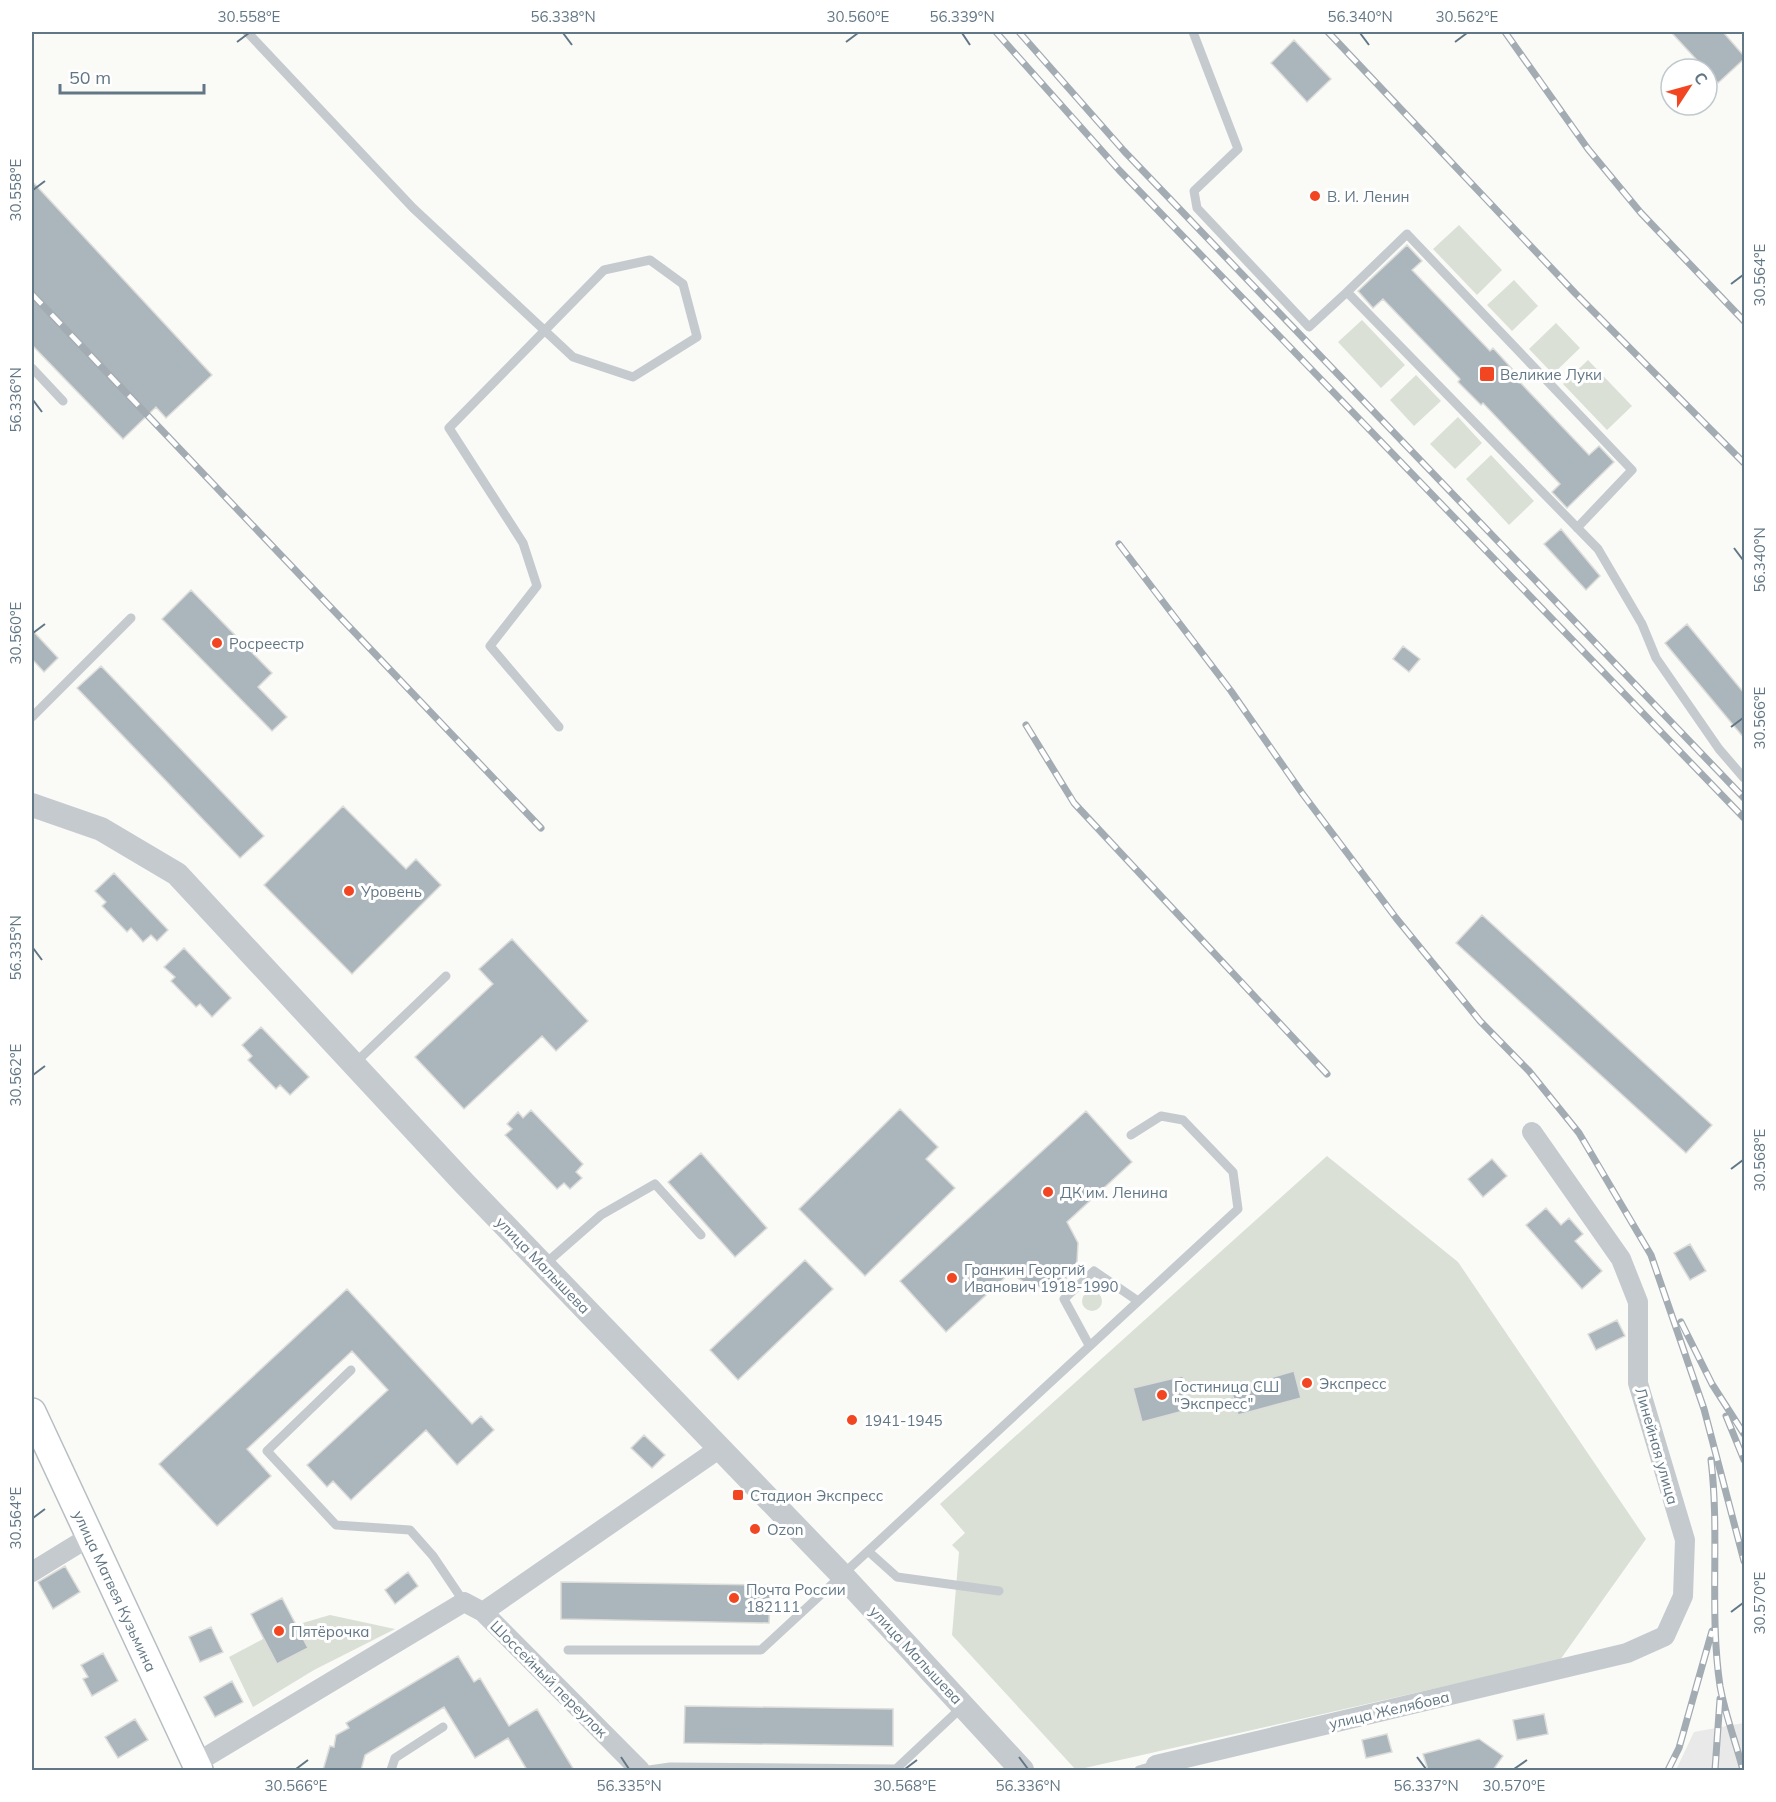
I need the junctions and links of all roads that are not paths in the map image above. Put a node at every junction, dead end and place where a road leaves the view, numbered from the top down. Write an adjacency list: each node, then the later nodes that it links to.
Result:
1 (247, 32): 4 (lane)
2 (1194, 32): 3 (lane)
3 (1347, 292): 7 (lane); 7 (lane)
4 (544, 331): 4 (lane); 10 (lane)
5 (32, 368): 6 (lane)
6 (63, 401)
7 (1577, 528): 11 (lane)
8 (130, 618): 9 (lane)
9 (32, 717)
10 (559, 727)
11 (1744, 778)
12 (32, 805): 14 (street, улица Малышева)
13 (446, 976): 14 (lane)
14 (354, 1065): 18 (street, улица Малышева)
15 (1532, 1132): 32 (street, Линейная улица)
16 (1131, 1135): 19 (lane)
17 (701, 1236): 18 (lane)
18 (543, 1266): 23 (street, улица Малышева)
19 (1138, 1301): 20 (lane); 20 (lane)
20 (1089, 1345): 25 (lane)
21 (351, 1370): 29 (lane)
22 (32, 1412): 24 (main road, улица Матвея Кузьмина)
23 (720, 1448): 27 (street, улица Малышева); 30 (street)
24 (89, 1537): 26 (street); 35 (main road, улица Матвея Кузьмина)
25 (868, 1551): 27 (lane); 28 (lane)
26 (32, 1572)
27 (842, 1575): 31 (lane); 33 (street, улица Малышева)
28 (999, 1592)
29 (464, 1602): 30 (street, Шоссейный переулок); 35 (street)
30 (483, 1612): 38 (street, Шоссейный переулок)
31 (568, 1650)
32 (1627, 1653): 36 (street, улица Желябова)
33 (963, 1706): 39 (lane); 40 (street, улица Малышева)
34 (443, 1727): 37 (lane)
35 (197, 1767)
36 (1151, 1769)
37 (391, 1770)
38 (640, 1770)
39 (649, 1770)
40 (1022, 1770)

